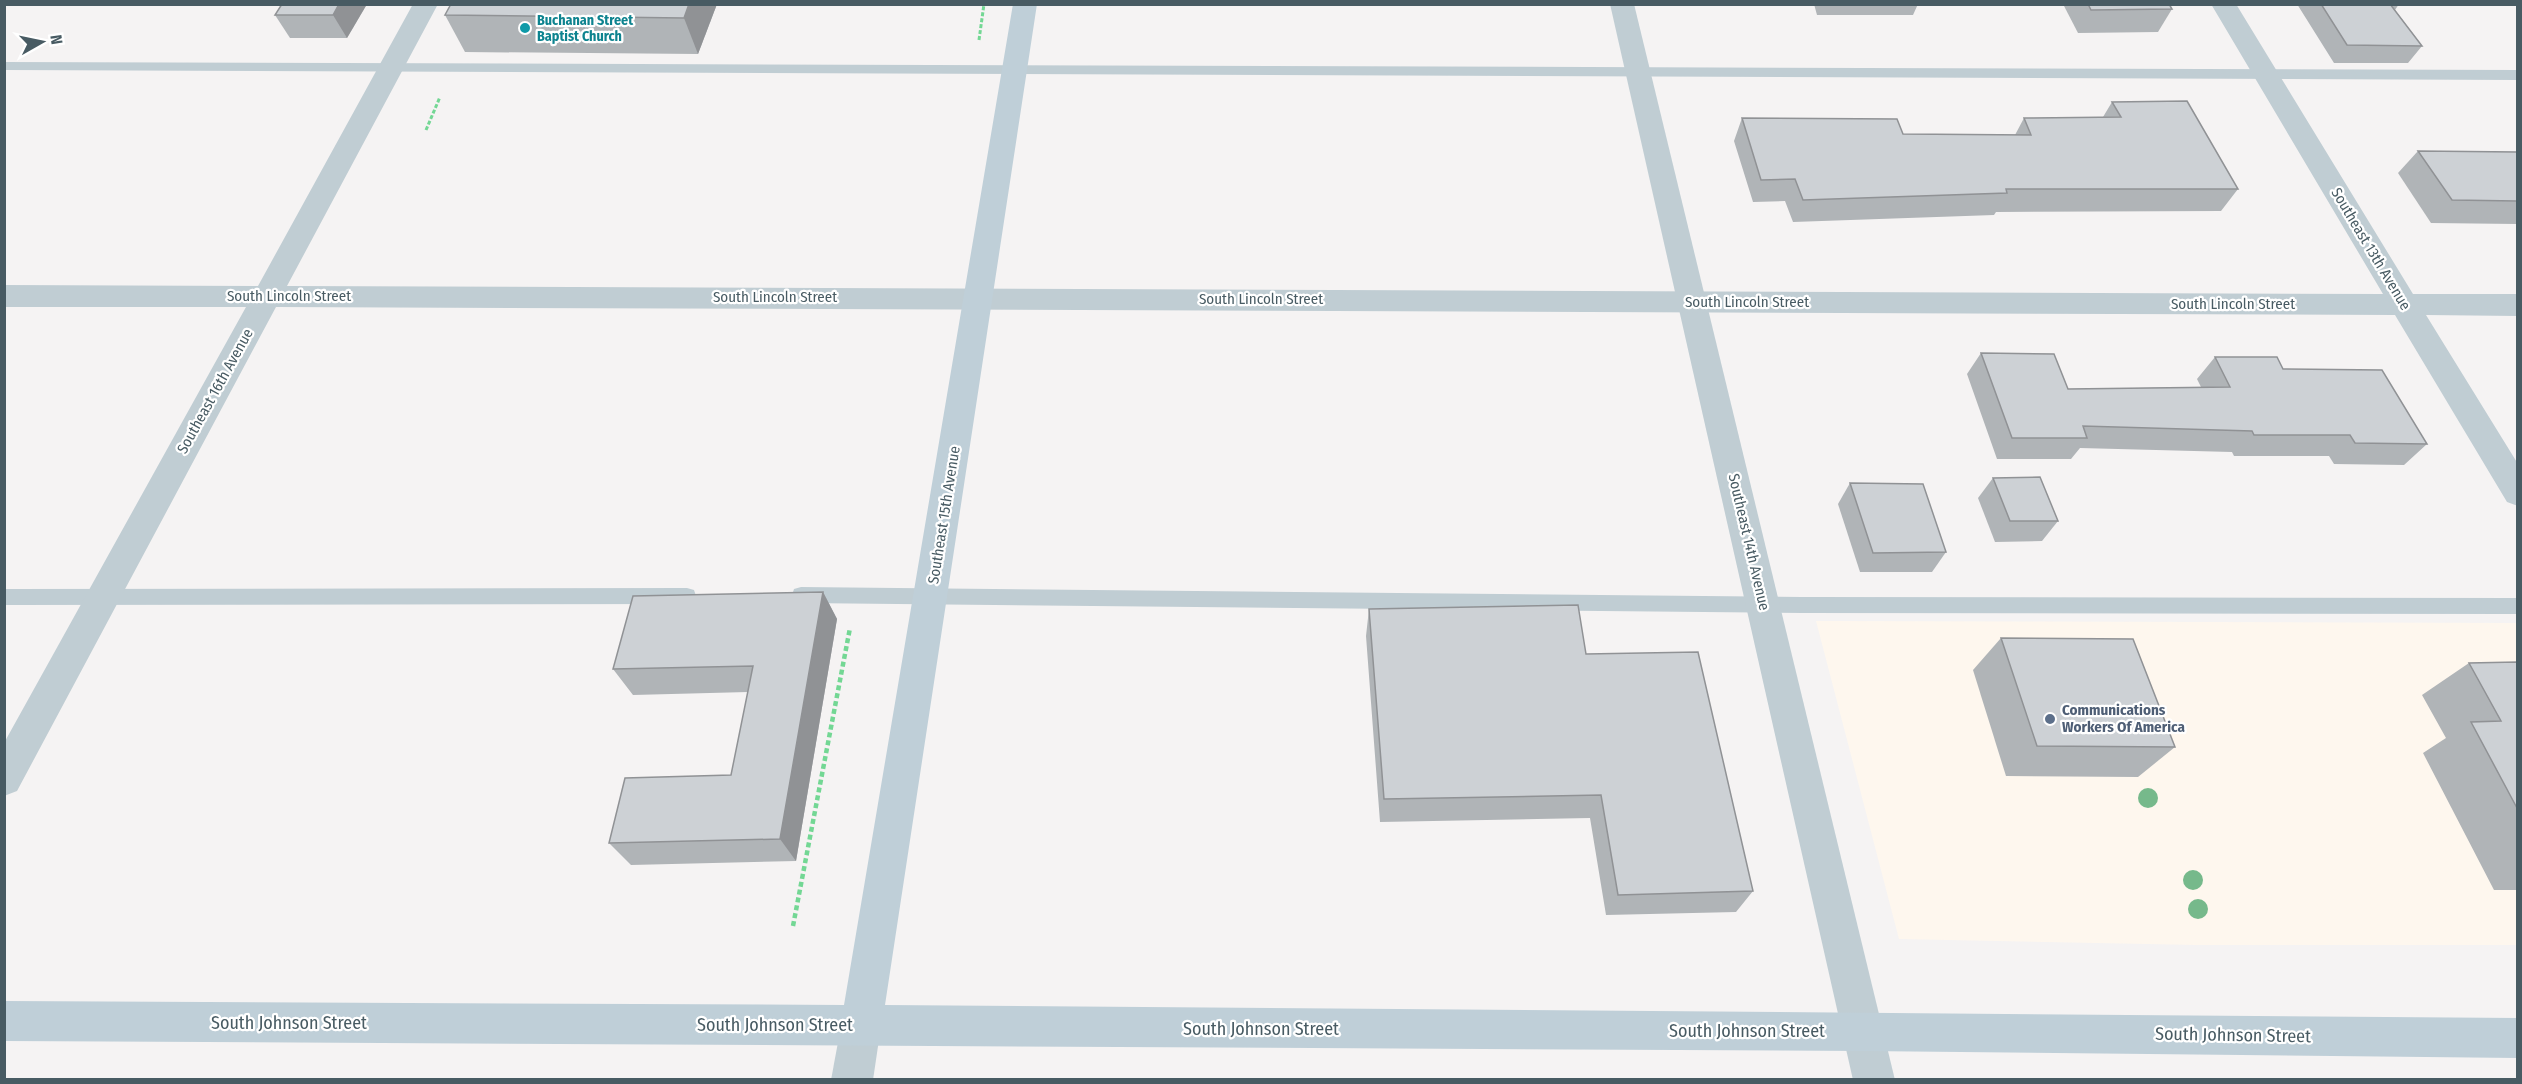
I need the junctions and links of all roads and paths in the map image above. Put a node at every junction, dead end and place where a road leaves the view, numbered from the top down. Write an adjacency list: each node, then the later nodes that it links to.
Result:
1 (426, 4): 6 (street, Southeast 16th Avenue)
2 (1025, 4): 7 (main road, Southeast 15th Avenue)
3 (1623, 4): 8 (street, Southeast 14th Avenue)
4 (2223, 4): 9 (street, Southeast 13th Avenue)
5 (4, 66): 6 (lane)
6 (393, 66): 7 (lane); 12 (street, Southeast 16th Avenue)
7 (1015, 71): 8 (lane); 13 (main road, Southeast 15th Avenue)
8 (1638, 72): 9 (lane); 14 (street, Southeast 14th Avenue)
9 (2265, 75): 10 (lane); 15 (street, Southeast 13th Avenue)
10 (2517, 75)
11 (4, 296): 12 (street, South Lincoln Street)
12 (267, 296): 13 (street, South Lincoln Street); 22 (street, Southeast 16th Avenue)
13 (979, 297): 14 (street, South Lincoln Street); 23 (main road, Southeast 15th Avenue)
14 (1693, 301): 15 (street, South Lincoln Street); 24 (street, Southeast 14th Avenue)
15 (2405, 305): 16 (street, South Lincoln Street); 17 (street, Southeast 13th Avenue)
16 (2517, 305)
17 (2517, 494)
18 (857, 595): 20 (lane); 23 (lane); 27 (path)
19 (702, 596): 22 (lane)
20 (785, 596)
21 (4, 597): 22 (lane)
22 (102, 597): 26 (street, Southeast 16th Avenue)
23 (931, 598): 24 (lane); 29 (main road, Southeast 15th Avenue)
24 (1764, 605): 25 (lane); 30 (street, Southeast 14th Avenue)
25 (2517, 606)
26 (4, 779)
27 (792, 926)
28 (4, 1021): 29 (main road, South Johnson Street)
29 (861, 1026): 30 (main road, South Johnson Street); 32 (street)
30 (1863, 1031): 31 (main road, South Johnson Street); 33 (street, Southeast 14th Avenue)
31 (2517, 1038)
32 (852, 1080)
33 (1874, 1080)

